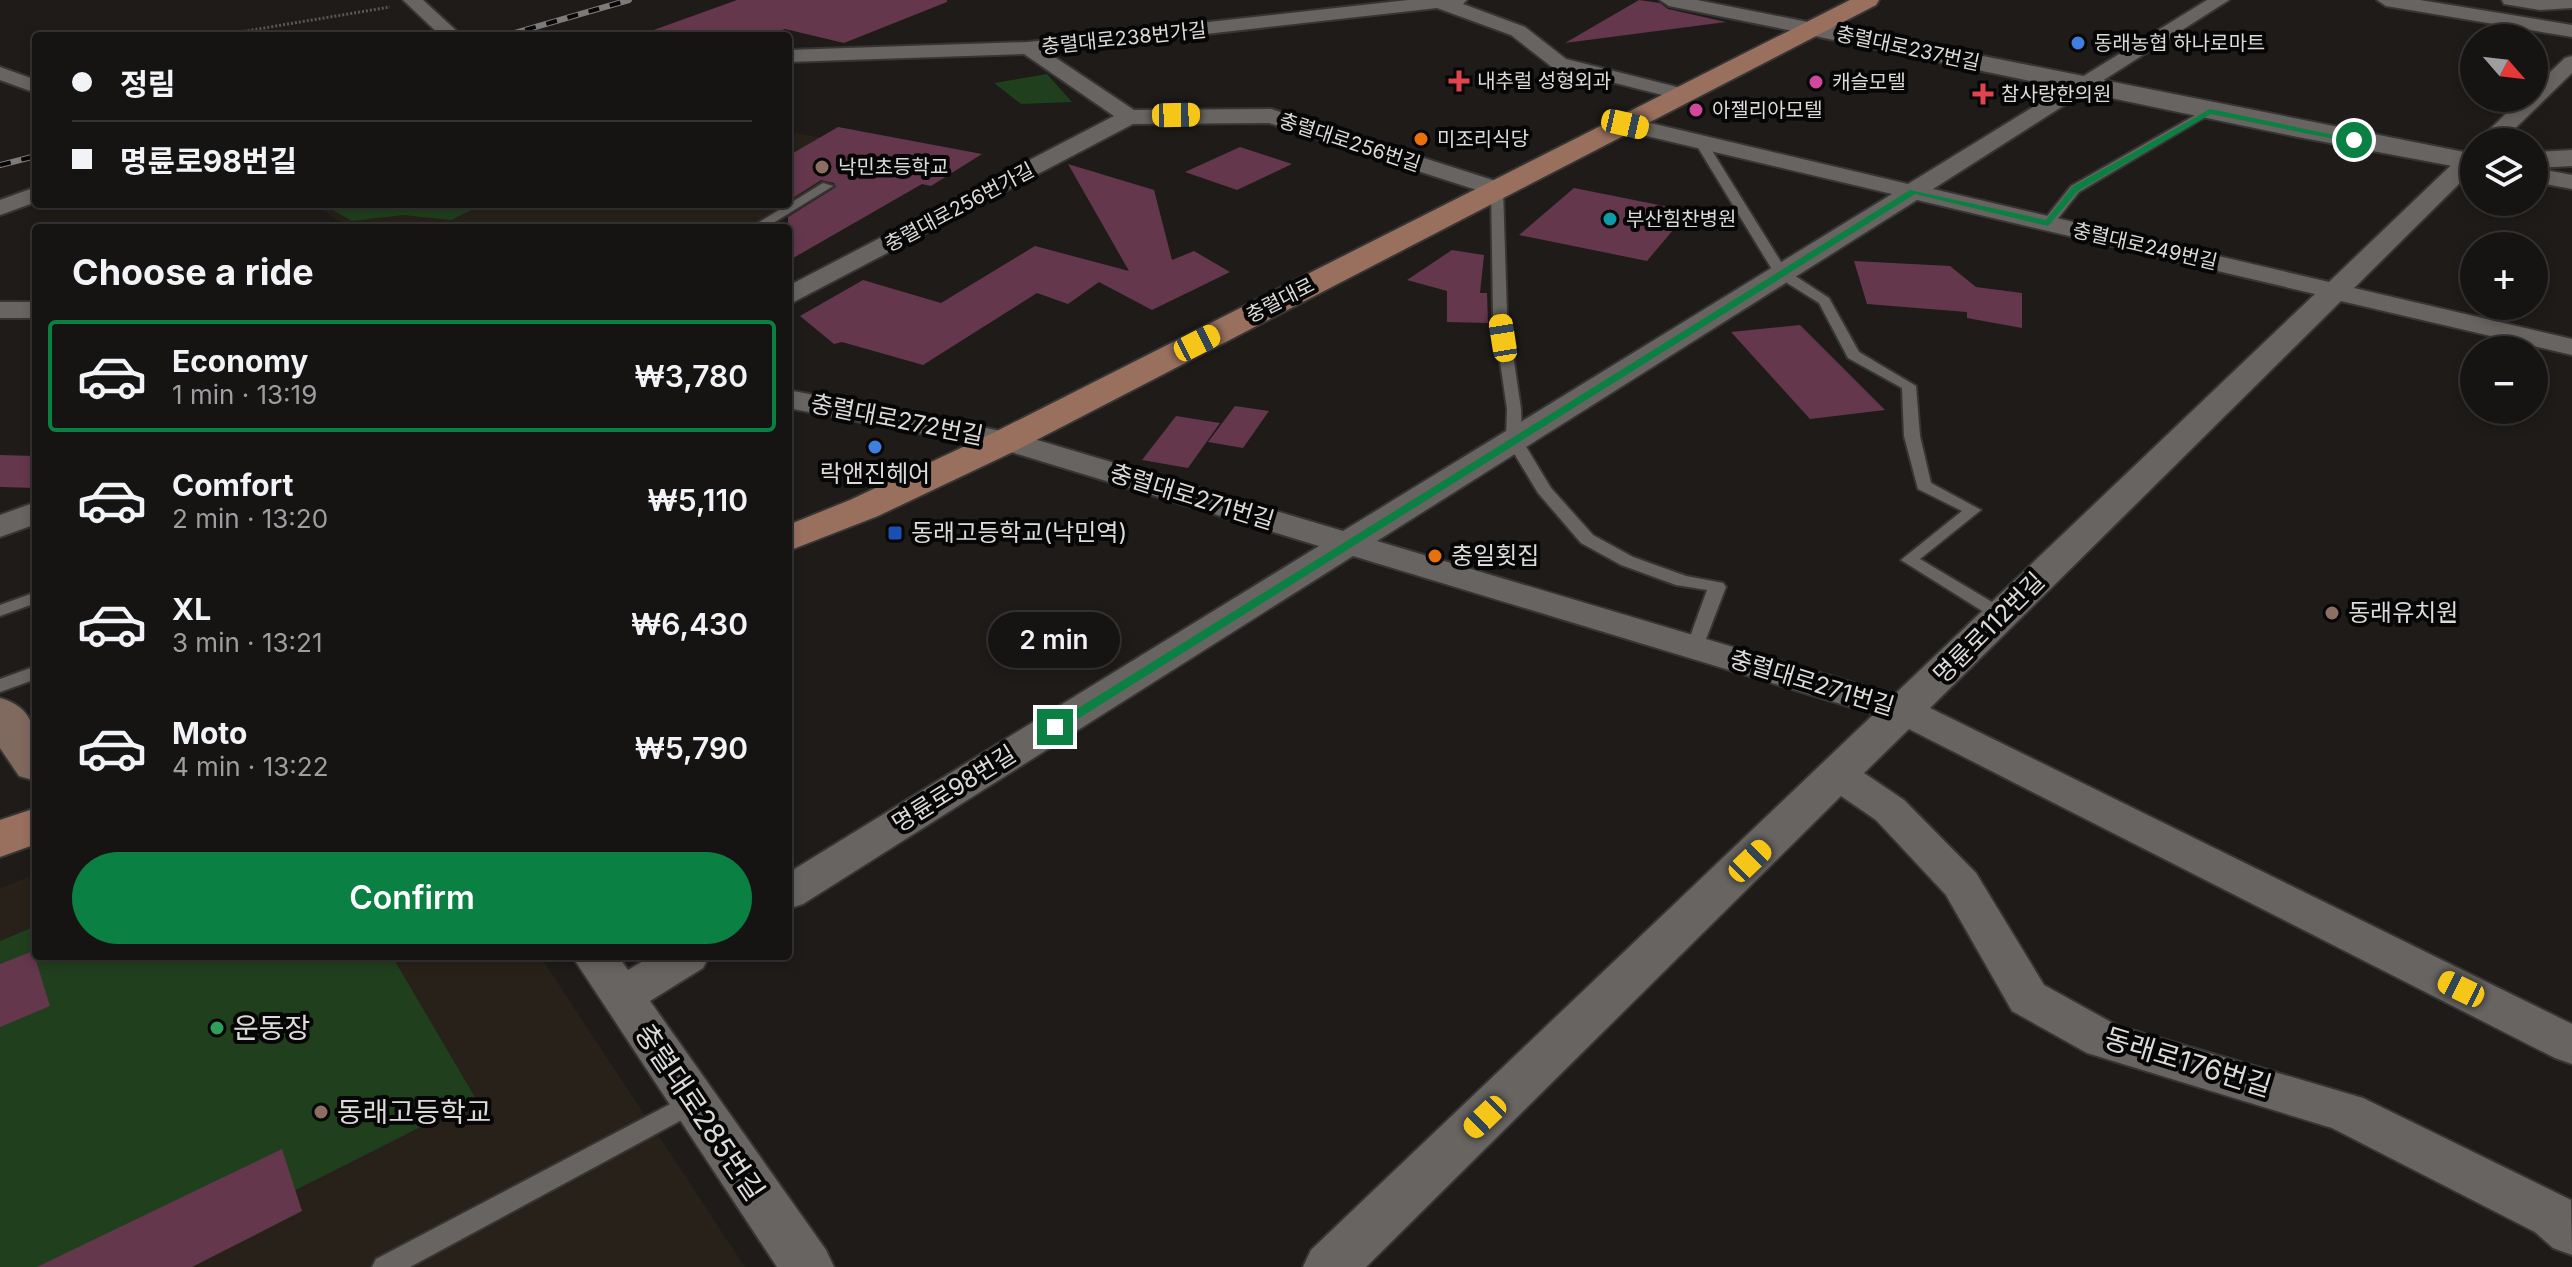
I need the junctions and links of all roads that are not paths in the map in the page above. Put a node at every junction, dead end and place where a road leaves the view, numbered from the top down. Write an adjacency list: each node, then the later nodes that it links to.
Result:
1 (1669, 0): 9 (street)
2 (1868, 0): 10 (main road, 충렬대로)
3 (2220, 0): 18 (street, 명륜로98번길)
4 (2386, 0): 11 (street)
5 (2511, 0): 8 (street)
6 (414, 1): 12 (street)
7 (1450, 1): 13 (street, 충렬대로238번가길); 19 (street)
8 (2572, 2)
9 (1723, 5): 10 (street)
10 (1813, 29): 18 (street, 충렬대로237번길); 19 (main road, 충렬대로)
11 (2572, 31)
12 (448, 32)
13 (1028, 48): 14 (street, 충렬대로238번가길); 21 (street)
14 (792, 56)
15 (2572, 62): 23 (street, 명륜로112번길)
16 (0, 73): 17 (street)
17 (32, 85)
18 (2084, 85): 20 (street, 충렬대로237번길); 33 (street, 명륜로98번길)
19 (1682, 94): 22 (main road, 충렬대로)
20 (2210, 111): 25 (street, 충렬대로237번길); 38 (lane)
21 (1129, 117): 32 (street, 충렬대로256번길); 42 (street, 충렬대로256번가길)
22 (1625, 124): 24 (street, 충렬대로249번길); 32 (main road, 충렬대로)
23 (2505, 128)
24 (1700, 141): 33 (street, 충렬대로249번길); 40 (lane)
25 (2460, 154)
26 (2572, 158): 27 (street)
27 (2548, 159)
28 (2460, 172): 41 (street, 명륜로112번길)
29 (2548, 178): 30 (street)
30 (2572, 182)
31 (827, 186): 35 (lane)
32 (1497, 189): 47 (lane); 48 (main road, 충렬대로)
33 (1913, 192): 38 (street, 충렬대로249번길); 40 (street, 명륜로98번길)
34 (32, 196): 36 (street)
35 (792, 207)
36 (0, 208)
37 (790, 208): 39 (lane)
38 (2048, 223): 41 (street, 충렬대로249번길)
39 (763, 224)
40 (1781, 273): 47 (street, 명륜로98번길); 55 (lane)
41 (2335, 291): 45 (street, 충렬대로249번길); 55 (street, 명륜로112번길)
42 (792, 295)
43 (0, 310): 44 (street)
44 (32, 310)
45 (2572, 347)
46 (792, 400): 48 (street, 충렬대로272번길)
47 (1514, 440): 52 (street, 명륜로98번길); 56 (lane)
48 (1006, 441): 51 (main road, 충렬대로); 52 (street, 충렬대로271번길)
49 (32, 514): 50 (street)
50 (0, 527)
51 (792, 537)
52 (1348, 544): 56 (street, 충렬대로271번길); 65 (street, 명륜로98번길)
53 (32, 599): 54 (lane)
54 (0, 611)
55 (2001, 615): 59 (street, 명륜로112번길)
56 (1695, 648): 59 (street, 충렬대로271번길)
57 (32, 674): 58 (lane)
58 (0, 686)
59 (1905, 711): 62 (street, 명륜로112번길); 69 (street, 충렬대로271번길)
60 (0, 713): 61 (main road)
61 (32, 759)
62 (1839, 775): 71 (street, 동래로176번길); 74 (street, 명륜로112번길)
63 (32, 827): 64 (main road)
64 (0, 839)
65 (792, 891)
66 (597, 960): 68 (street, 충렬대로285번길)
67 (681, 960): 68 (street)
68 (621, 997): 70 (street, 충렬대로285번길)
69 (2572, 1045)
70 (693, 1102): 72 (lane); 73 (street, 충렬대로285번길)
71 (2572, 1232)
72 (385, 1267)
73 (807, 1267)
74 (1330, 1267)

